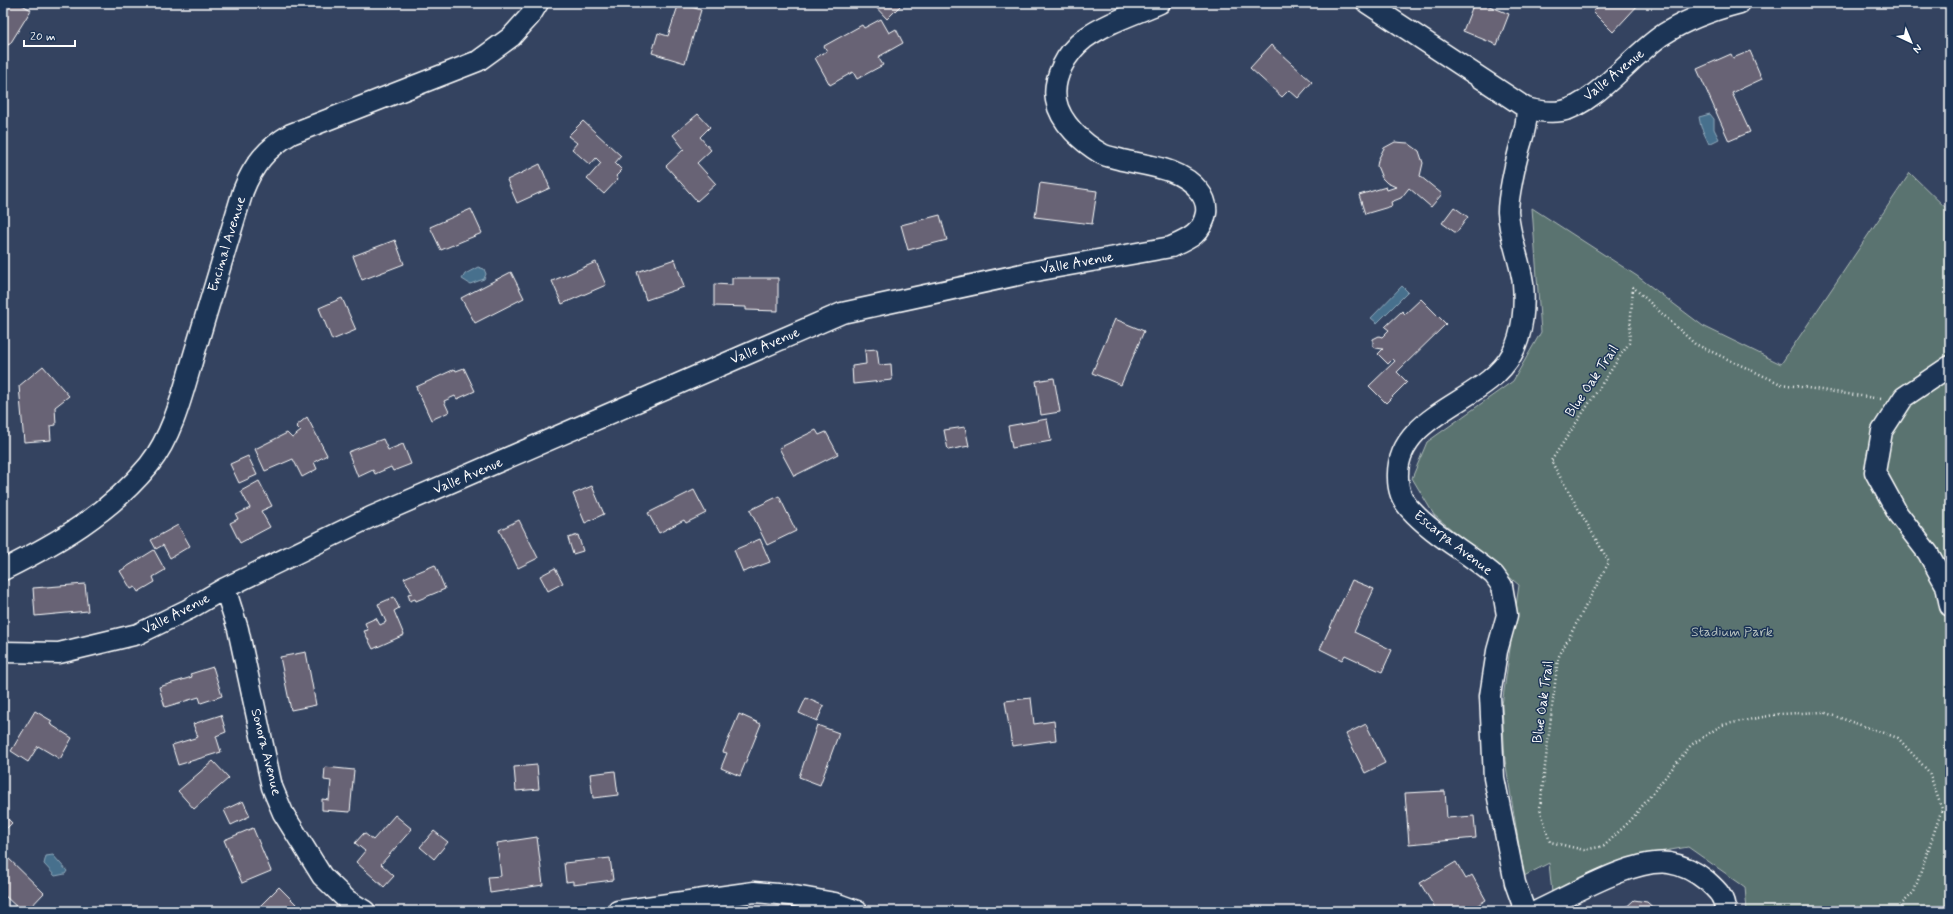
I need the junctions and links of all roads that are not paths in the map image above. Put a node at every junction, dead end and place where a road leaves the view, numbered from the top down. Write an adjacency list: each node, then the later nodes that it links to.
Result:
1 (538, 3): 7 (street, Encinal Avenue)
2 (1160, 3): 8 (street, Valle Avenue)
3 (1367, 3): 5 (street, Valle Avenue)
4 (1740, 3): 5 (street, Valle Avenue)
5 (1526, 108): 14 (street, Escarpa Avenue)
6 (1950, 366): 9 (street)
7 (3, 570)
8 (225, 588): 10 (street, Valle Avenue); 11 (street, Sonora Avenue)
9 (1950, 606)
10 (3, 652)
11 (365, 911)
12 (618, 911): 13 (street)
13 (857, 911)
14 (1525, 911)
15 (1537, 911): 16 (street)
16 (1725, 911)

